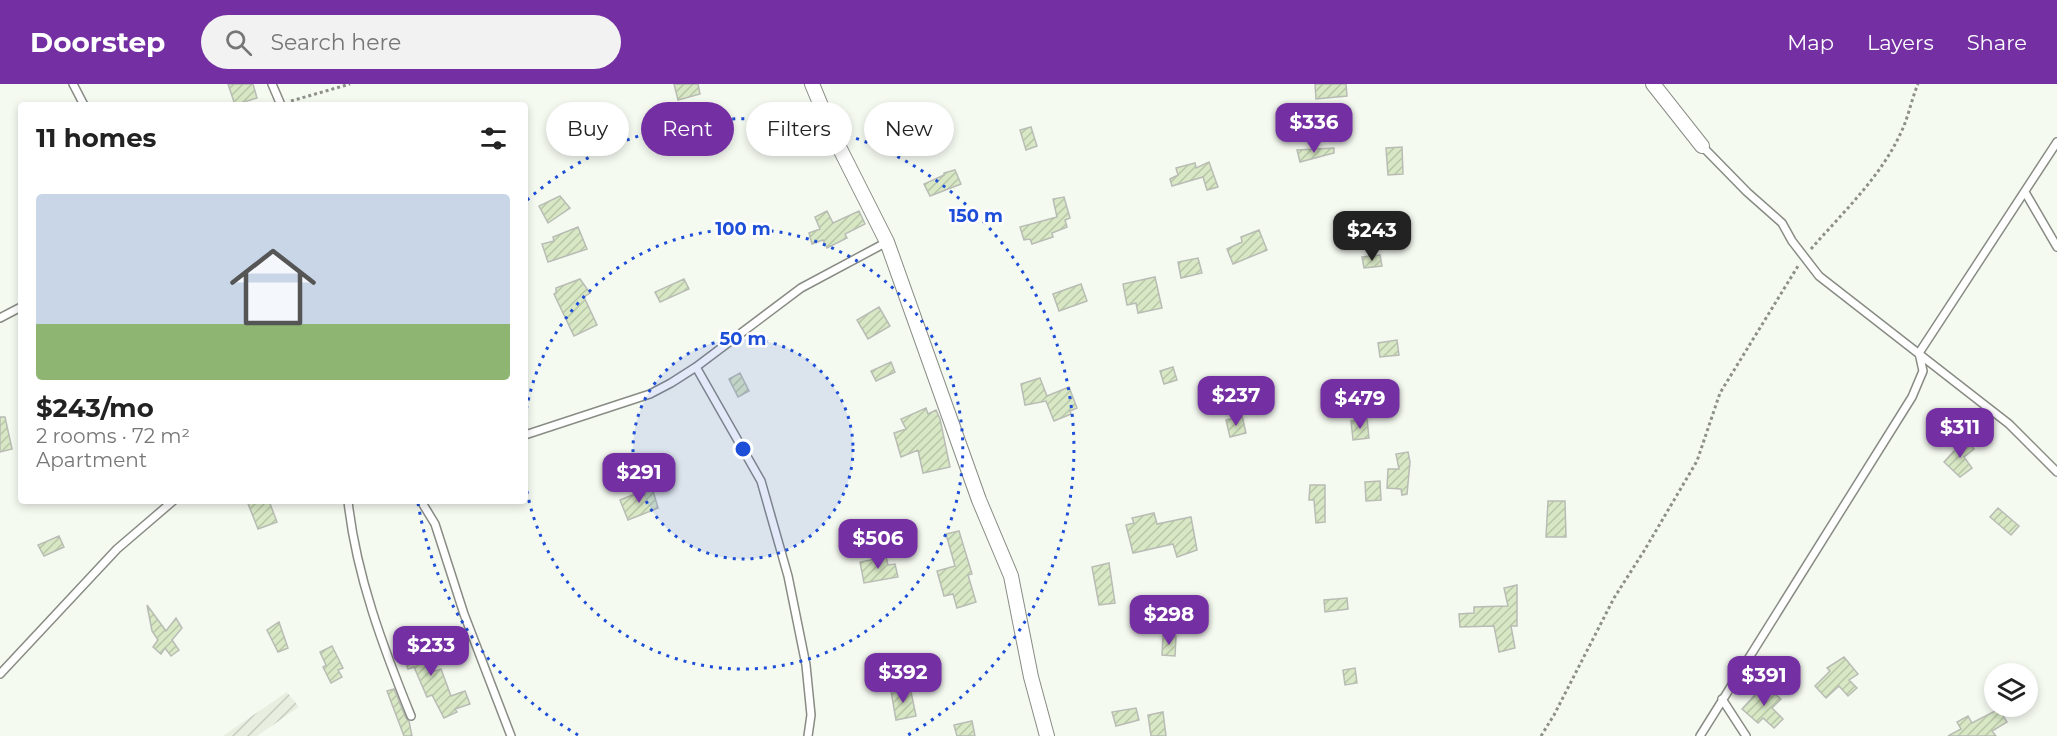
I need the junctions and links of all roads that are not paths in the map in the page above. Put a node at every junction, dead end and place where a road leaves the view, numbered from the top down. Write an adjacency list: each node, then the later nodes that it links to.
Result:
1 (74, 84): 5 (lane)
2 (272, 84): 6 (lane)
3 (812, 84): 10 (street)
4 (1653, 84): 8 (street)
5 (83, 102)
6 (280, 102)
7 (2057, 142): 9 (lane)
8 (1702, 146): 14 (lane)
9 (2025, 192): 11 (lane); 14 (lane)
10 (887, 242): 15 (lane); 26 (street)
11 (2057, 247)
12 (18, 309): 13 (lane)
13 (0, 318)
14 (1919, 353): 17 (lane); 22 (lane)
15 (696, 367): 16 (lane); 25 (lane)
16 (528, 434)
17 (2057, 472)
18 (169, 504): 21 (lane)
19 (348, 504): 23 (lane)
20 (423, 504): 24 (lane)
21 (0, 674)
22 (1722, 699): 27 (lane); 28 (lane)
23 (411, 716)
24 (511, 736)
25 (808, 736)
26 (1047, 736)
27 (1700, 736)
28 (1746, 736)

